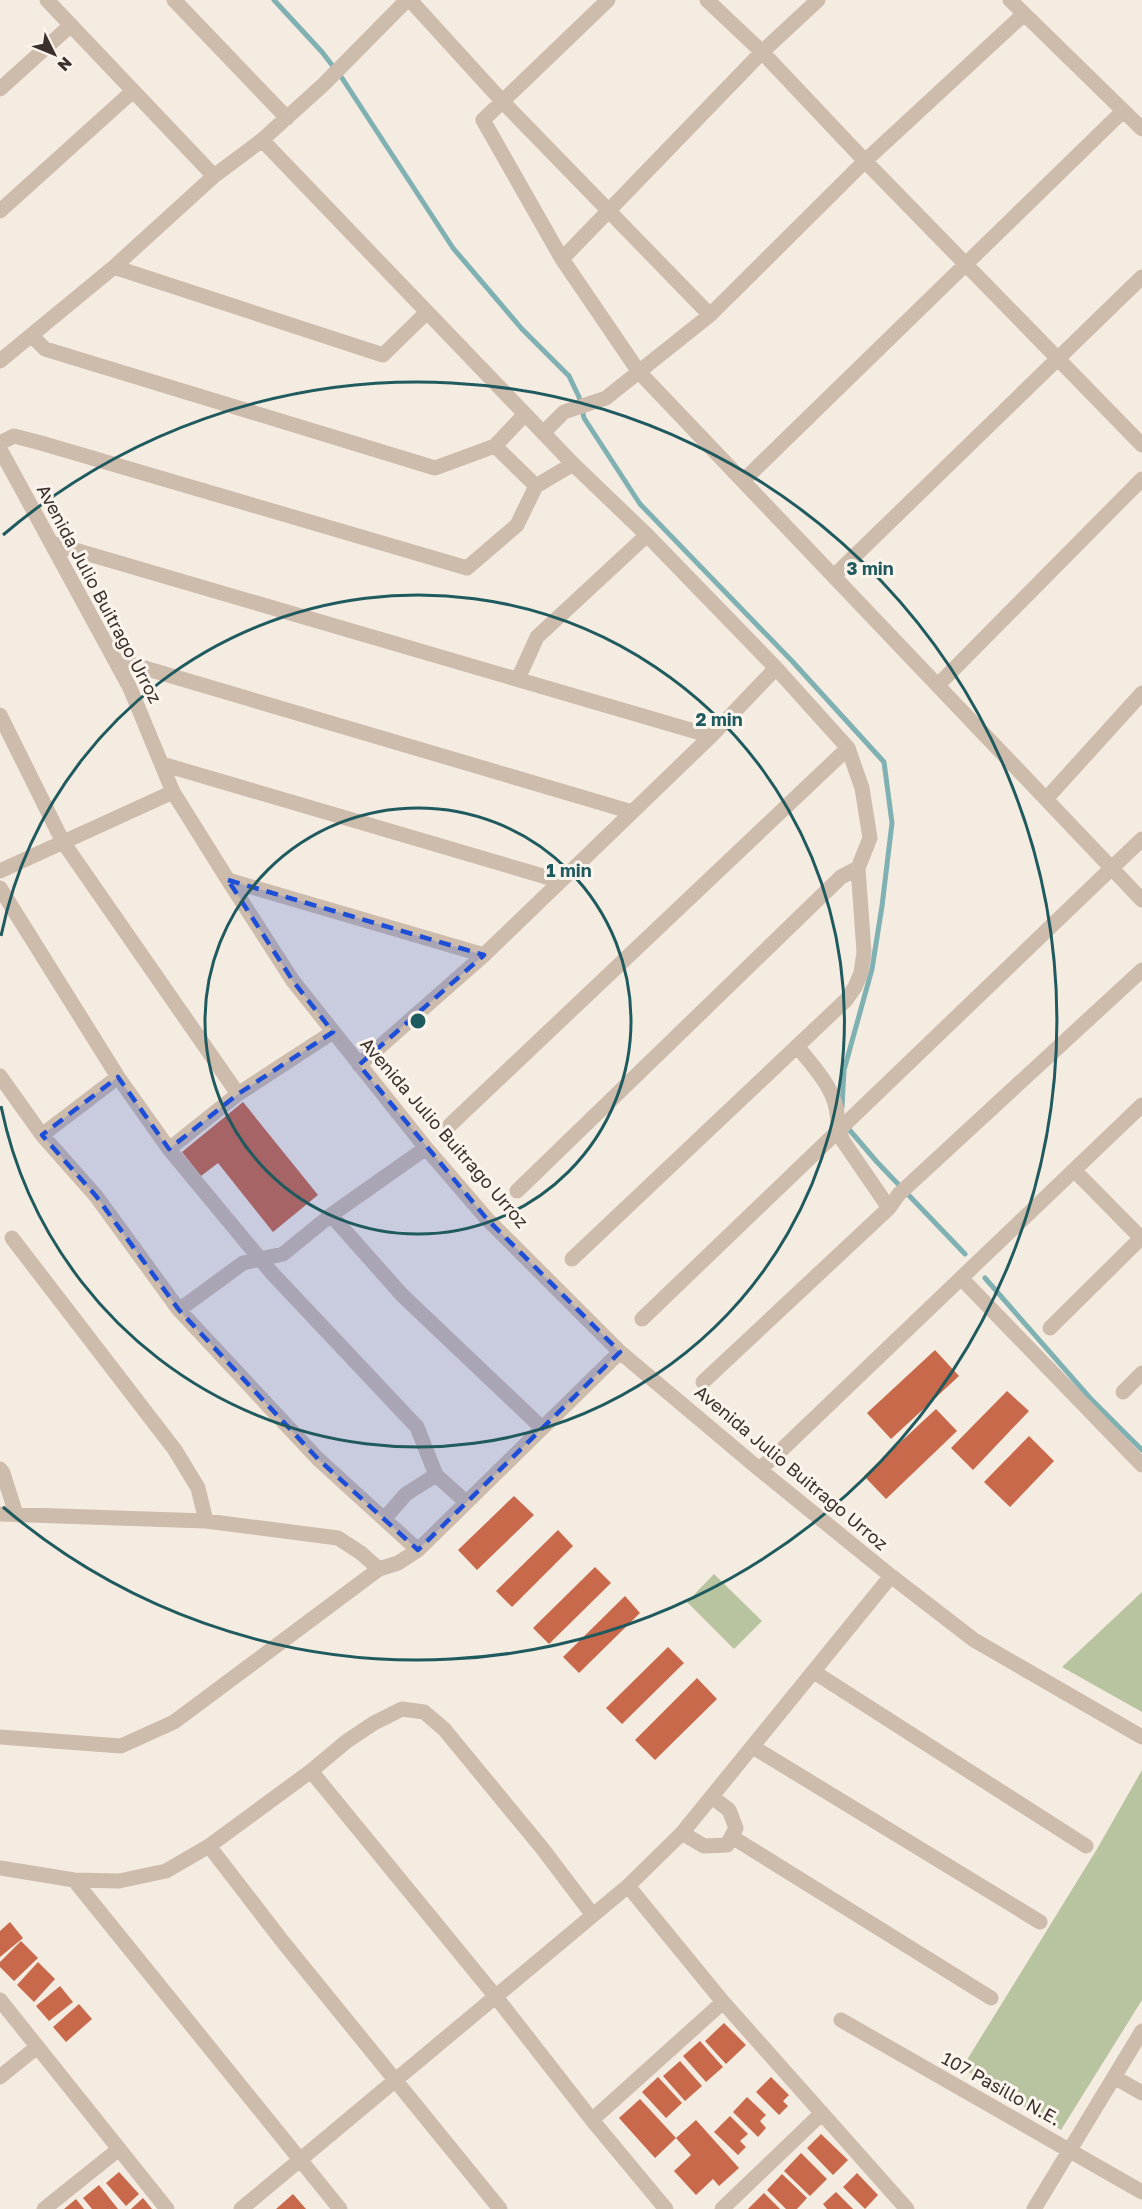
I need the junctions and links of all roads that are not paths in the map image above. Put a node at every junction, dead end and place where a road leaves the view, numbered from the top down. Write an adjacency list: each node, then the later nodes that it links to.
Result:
1 (47, 0): 9 (street)
2 (174, 0): 15 (street)
3 (408, 0): 13 (street); 15 (street)
4 (608, 0): 13 (street)
5 (707, 0): 10 (street)
6 (818, 0): 10 (street)
7 (1010, 0): 8 (street)
8 (1024, 14): 14 (street); 18 (street)
9 (71, 25): 11 (street); 12 (street)
10 (762, 52): 18 (street); 21 (street)
11 (0, 89)
12 (133, 91): 19 (street); 20 (street)
13 (502, 101): 21 (street); 22 (street)
14 (1123, 111): 16 (street); 23 (street)
15 (287, 118): 17 (street)
16 (1142, 129)
17 (262, 140): 19 (street); 26 (street)
18 (865, 161): 23 (street); 27 (street)
19 (214, 176): 24 (street)
20 (0, 211)
21 (608, 211): 22 (street); 27 (street)
22 (562, 259): 31 (street)
23 (967, 263): 29 (street); 40 (street)
24 (114, 267): 26 (street); 28 (street)
25 (1142, 277): 29 (street)
26 (427, 312): 32 (street)
27 (710, 315): 31 (street)
28 (32, 336): 30 (street); 36 (street)
29 (1059, 359): 35 (street); 44 (street)
30 (0, 361)
31 (639, 372): 33 (street); 40 (street)
32 (525, 414): 33 (street); 36 (street)
33 (543, 433): 38 (street)
34 (0, 443): 41 (street)
35 (1142, 445)
36 (495, 446): 41 (street)
37 (0, 449): 43 (street, Avenida Julio Buitrago Urroz)
38 (573, 465): 41 (street); 42 (street)
39 (1142, 479): 48 (street)
40 (743, 481): 44 (street)
41 (536, 486)
42 (647, 535): 46 (street); 47 (street)
43 (51, 543): 45 (street, Avenida Julio Buitrago Urroz); 47 (street)
44 (834, 576): 48 (street)
45 (114, 659): 53 (street, Avenida Julio Buitrago Urroz); 56 (street)
46 (776, 668): 51 (street); 52 (street)
47 (518, 679): 51 (street)
48 (938, 685): 55 (street)
49 (1142, 693): 55 (street)
50 (0, 715): 58 (street)
51 (711, 736): 56 (street)
52 (848, 748): 59 (street); 75 (street)
53 (162, 764): 54 (street, Avenida Julio Buitrago Urroz); 63 (street)
54 (174, 792): 58 (street); 62 (street, Avenida Julio Buitrago Urroz)
55 (1046, 799): 60 (street)
56 (632, 812): 63 (street)
57 (1142, 840): 60 (street)
58 (63, 842): 61 (street); 73 (street)
59 (858, 868): 69 (street); 81 (street)
60 (1112, 869): 65 (street); 76 (street)
61 (0, 871)
62 (228, 880): 66 (street); 68 (street, Avenida Julio Buitrago Urroz)
63 (560, 881): 66 (street)
64 (0, 888): 72 (street)
65 (1142, 900)
66 (484, 955): 70 (street)
67 (1142, 970): 82 (street)
68 (333, 1032): 70 (street, Avenida Julio Buitrago Urroz); 73 (street)
69 (797, 1046): 76 (street); 86 (street)
70 (359, 1065): 78 (street, Avenida Julio Buitrago Urroz)
71 (0, 1076): 77 (street)
72 (118, 1077): 77 (street); 79 (street)
73 (238, 1094): 79 (street)
74 (1142, 1105): 80 (street)
75 (450, 1125)
76 (839, 1128): 82 (street); 90 (street)
77 (42, 1135): 89 (street)
78 (426, 1148): 83 (street); 92 (street, Avenida Julio Buitrago Urroz)
79 (169, 1149): 87 (street)
80 (1074, 1170): 85 (street); 88 (street)
81 (517, 1191)
82 (889, 1208): 94 (street)
83 (331, 1215): 87 (street); 96 (street)
84 (12, 1238): 105 (street)
85 (1142, 1238): 91 (street)
86 (572, 1259)
87 (262, 1260): 89 (street); 100 (street)
88 (961, 1278): 97 (street); 99 (street)
89 (179, 1310): 104 (street)
90 (642, 1318)
91 (1050, 1328)
92 (620, 1352): 96 (street); 99 (street, Avenida Julio Buitrago Urroz)
93 (1142, 1373): 95 (street)
94 (703, 1382)
95 (1123, 1392)
96 (542, 1428): 101 (street)
97 (1142, 1465)
98 (0, 1469): 103 (street)
99 (759, 1469): 108 (street, Avenida Julio Buitrago Urroz)
100 (436, 1475): 101 (street); 104 (street)
101 (466, 1502): 106 (street)
102 (0, 1514): 103 (street)
103 (16, 1514): 105 (street)
104 (384, 1519): 106 (street)
105 (206, 1521): 107 (street)
106 (418, 1550): 107 (street)
107 (379, 1569): 110 (street)
108 (891, 1576): 109 (street); 111 (street, Avenida Julio Buitrago Urroz)
109 (814, 1672): 112 (street); 118 (street)
110 (0, 1737)
111 (1142, 1737)
112 (753, 1747): 114 (street); 123 (street)
113 (311, 1771): 117 (street); 122 (street); 124 (street)
114 (712, 1797): 115 (street); 116 (street)
115 (682, 1833): 116 (street); 121 (street)
116 (732, 1837): 125 (street)
117 (208, 1846): 120 (street); 133 (street)
118 (1086, 1846)
119 (0, 1868): 120 (street)
120 (74, 1880): 139 (street)
121 (628, 1886): 122 (street); 127 (street)
122 (592, 1914): 124 (street)
123 (1040, 1922)
124 (496, 1997): 133 (street); 136 (street)
125 (991, 1998)
126 (0, 2000): 130 (street)
127 (723, 2002): 135 (street); 136 (street)
128 (841, 2020): 138 (street, 107 Pasillo N.E.)
129 (1142, 2031): 132 (street)
130 (38, 2047): 131 (street); 137 (street)
131 (0, 2077)
132 (1114, 2077): 134 (street); 138 (street)
133 (395, 2079): 139 (street); 146 (street)
134 (1142, 2093)
135 (822, 2113): 141 (street); 148 (street)
136 (592, 2120): 147 (street)
137 (119, 2149): 142 (street); 143 (street)
138 (1070, 2150): 140 (street, 107 Pasillo N.E.); 149 (street)
139 (299, 2160): 144 (street); 145 (street)
140 (1142, 2192)
141 (905, 2208)
142 (44, 2209)
143 (167, 2209)
144 (241, 2209)
145 (340, 2209)
146 (500, 2209)
147 (666, 2209)
148 (722, 2209)
149 (1034, 2209)

